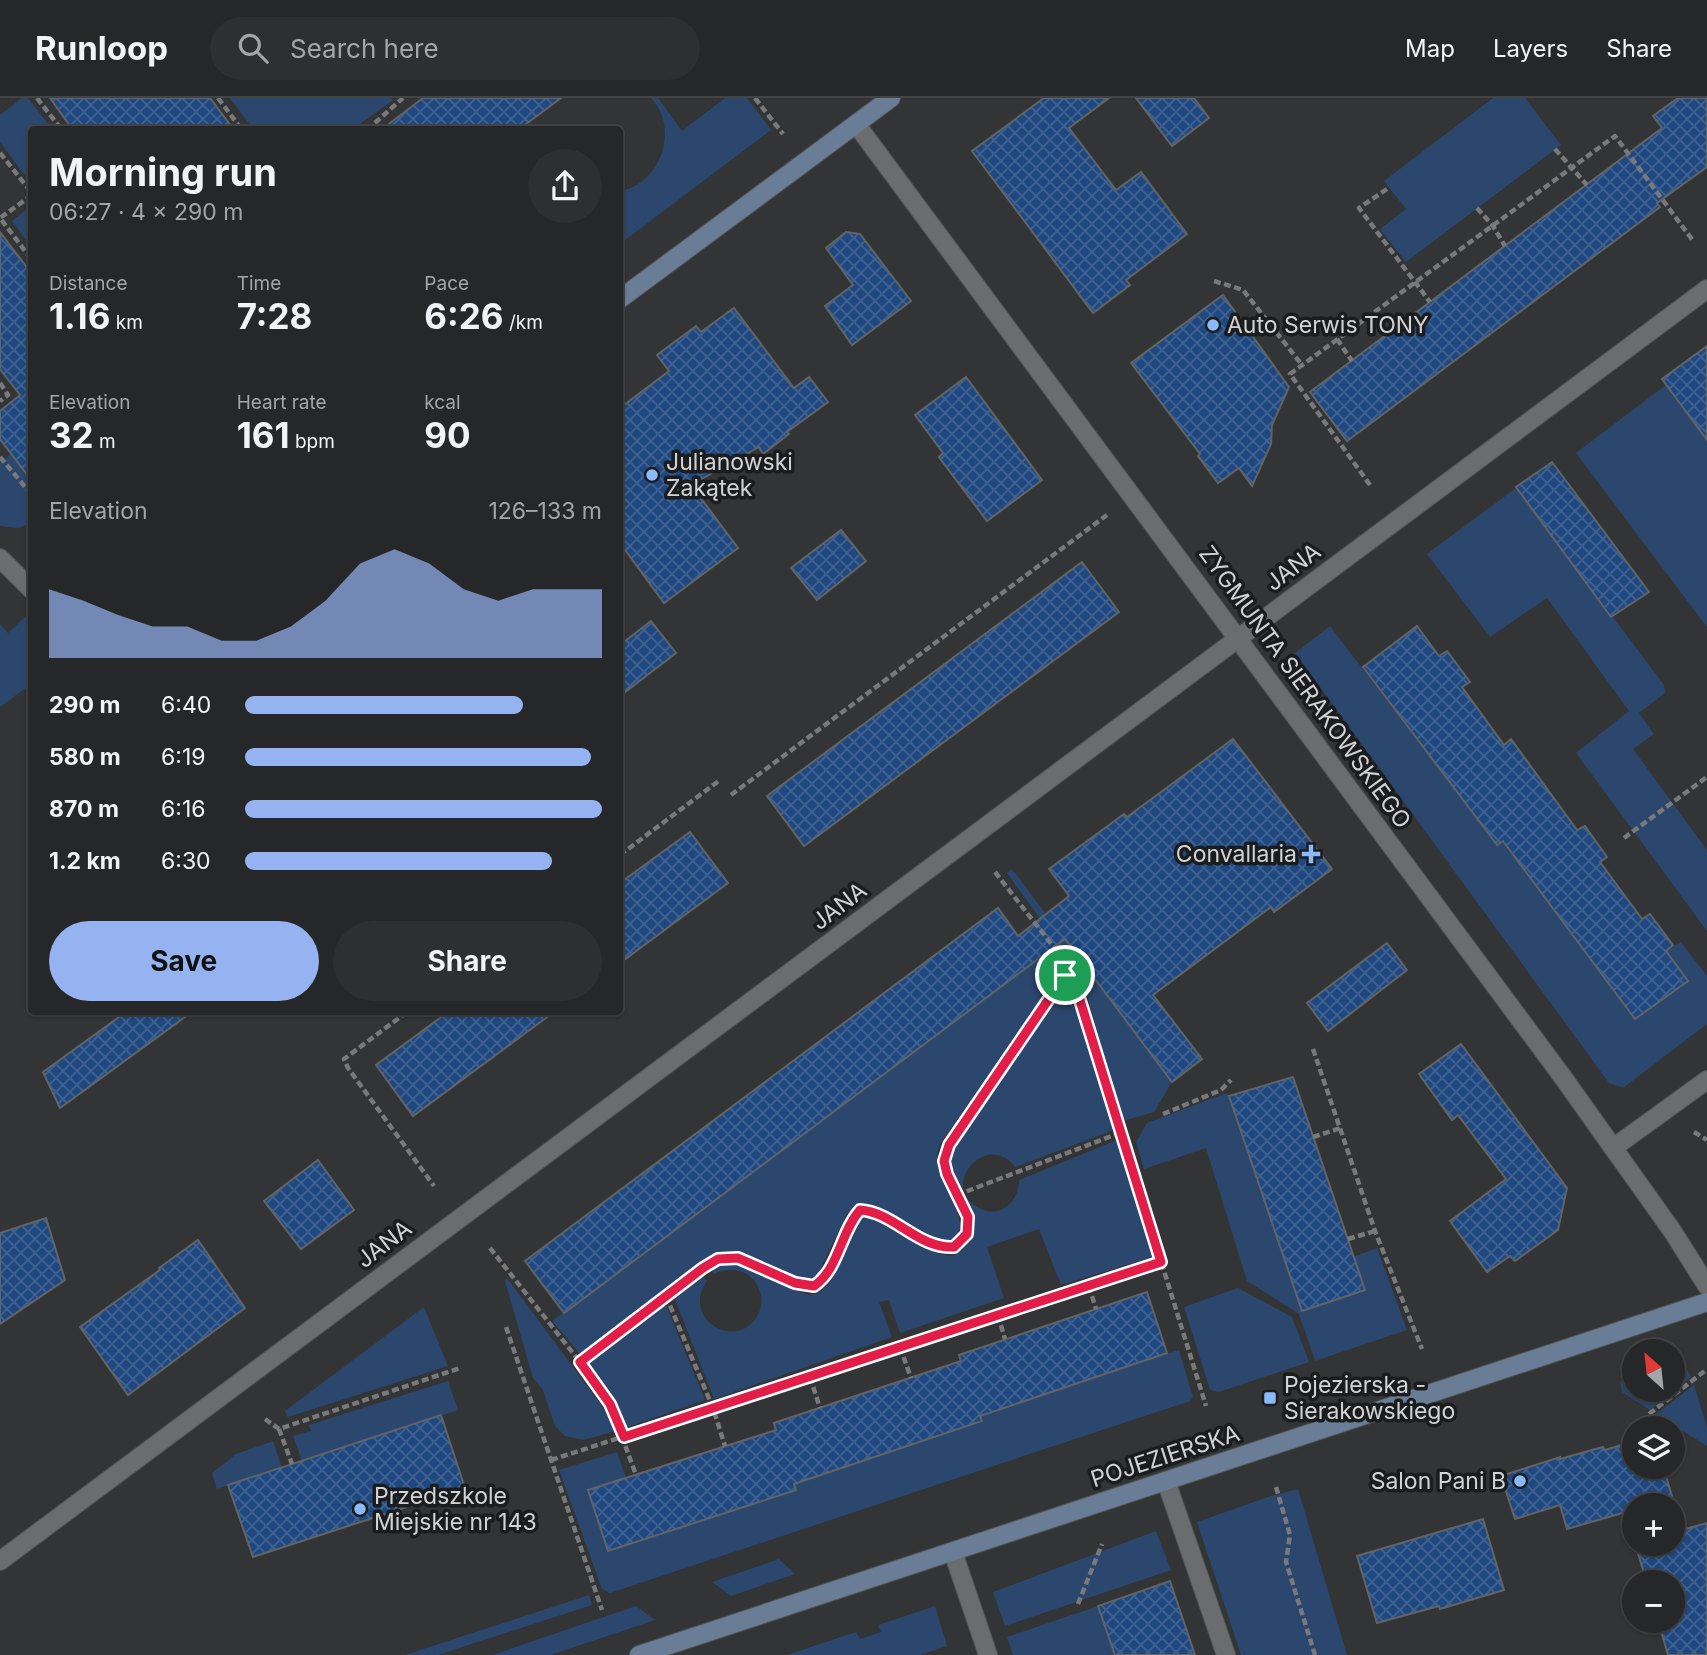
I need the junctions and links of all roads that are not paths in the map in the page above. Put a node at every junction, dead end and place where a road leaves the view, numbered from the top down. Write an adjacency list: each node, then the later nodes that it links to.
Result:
1 (891, 98): 2 (street)
2 (856, 124): 4 (street); 7 (street, ZYGMUNTA SIERAKOWSKIEGO)
3 (1707, 289): 7 (street, JANA)
4 (623, 297)
5 (0, 558): 6 (street)
6 (28, 586)
7 (1239, 638): 9 (street, ZYGMUNTA SIERAKOWSKIEGO); 14 (street, JANA)
8 (1707, 1080): 9 (street)
9 (1613, 1148): 10 (street, ZYGMUNTA SIERAKOWSKIEGO)
10 (1707, 1286)
11 (1707, 1302): 12 (street, POJEZIERSKA)
12 (1166, 1481): 13 (street, POJEZIERSKA); 17 (street)
13 (953, 1552): 15 (street, POJEZIERSKA); 16 (street)
14 (0, 1562)
15 (639, 1655)
16 (988, 1655)
17 (1226, 1655)

